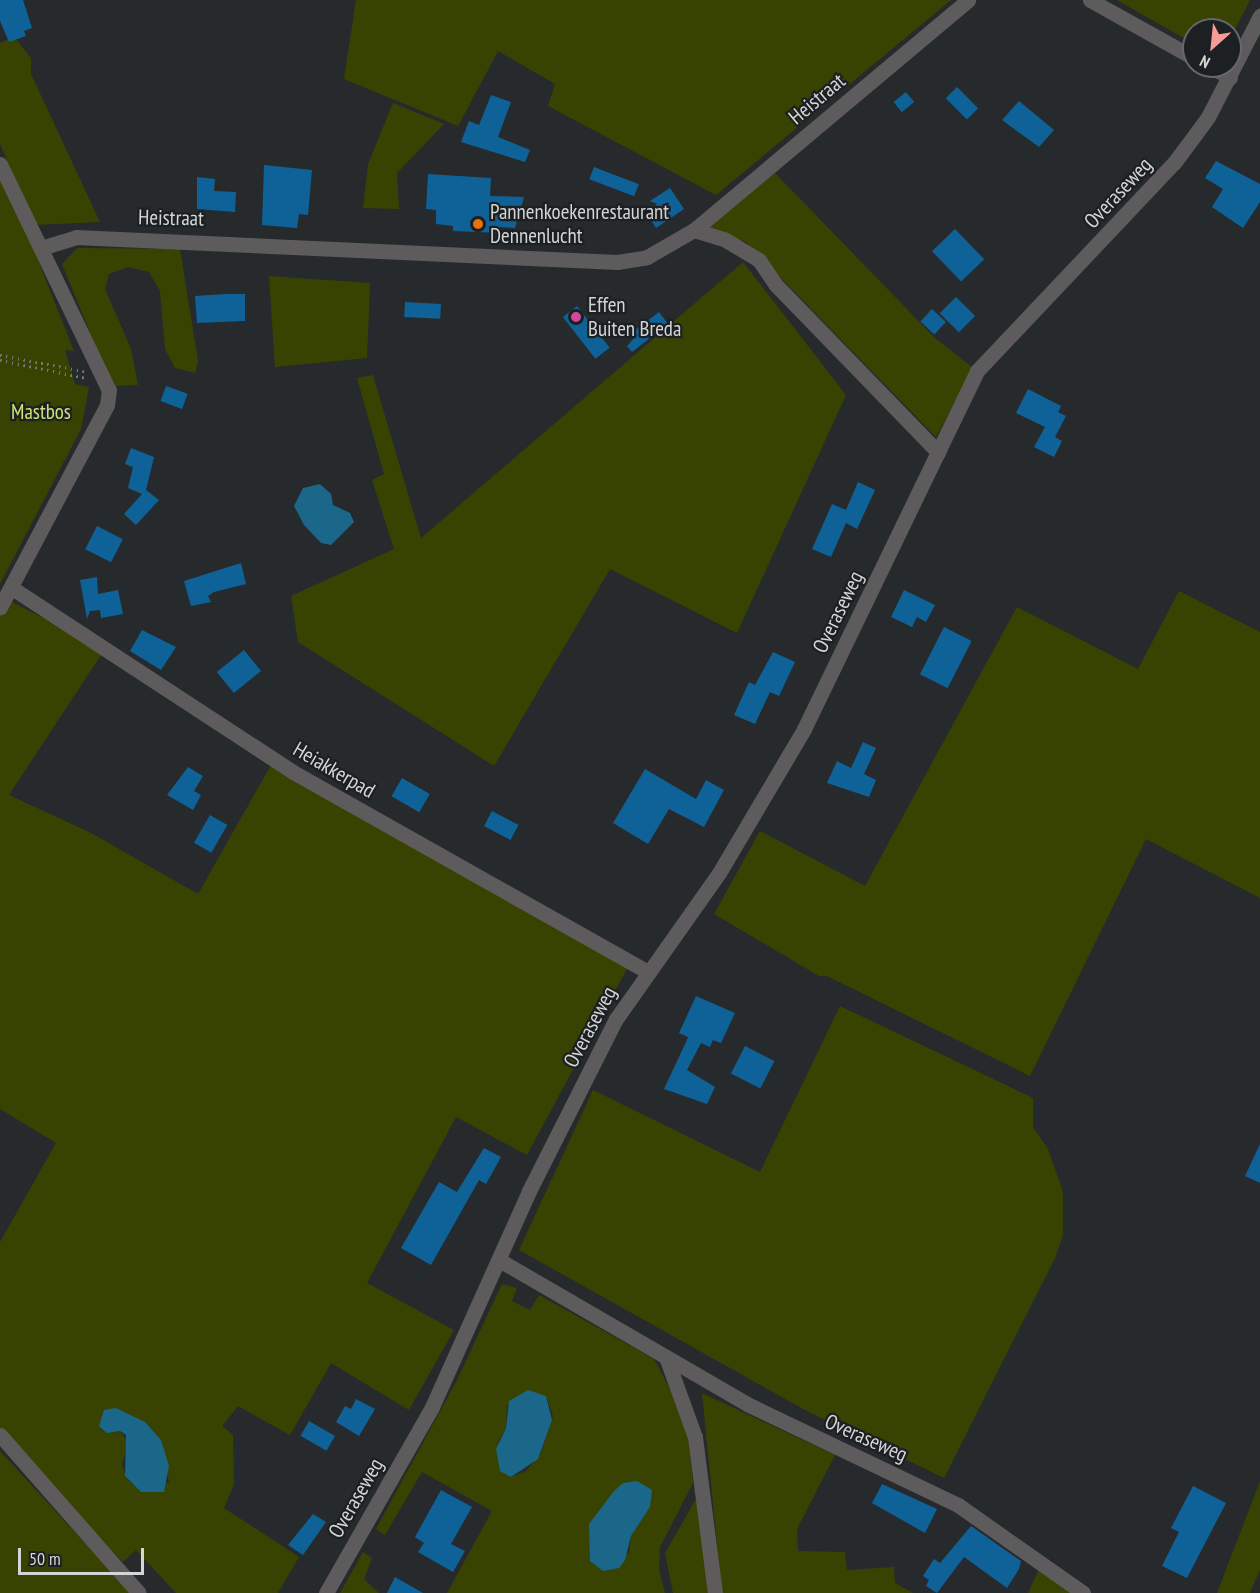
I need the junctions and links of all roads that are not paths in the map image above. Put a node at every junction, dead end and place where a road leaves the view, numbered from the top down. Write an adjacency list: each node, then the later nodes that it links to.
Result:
1 (968, 0): 8 (street, Heistraat)
2 (1090, 0): 4 (street)
3 (1260, 16): 5 (street, Overaseweg)
4 (1182, 51)
5 (1242, 53)
6 (1229, 78): 10 (street, Overaseweg)
7 (0, 164): 9 (street)
8 (694, 230): 9 (street, Heistraat); 10 (street)
9 (41, 248): 11 (street)
10 (938, 452): 13 (street, Overaseweg)
11 (12, 588): 12 (street); 13 (street, Heiakkerpad)
12 (0, 607)
13 (646, 971): 14 (street, Overaseweg)
14 (499, 1260): 15 (street, Overaseweg); 18 (street, Overaseweg)
15 (666, 1357): 19 (street); 20 (street, Overaseweg)
16 (0, 1435): 17 (street)
17 (139, 1593)
18 (326, 1593)
19 (715, 1593)
20 (1083, 1593)

